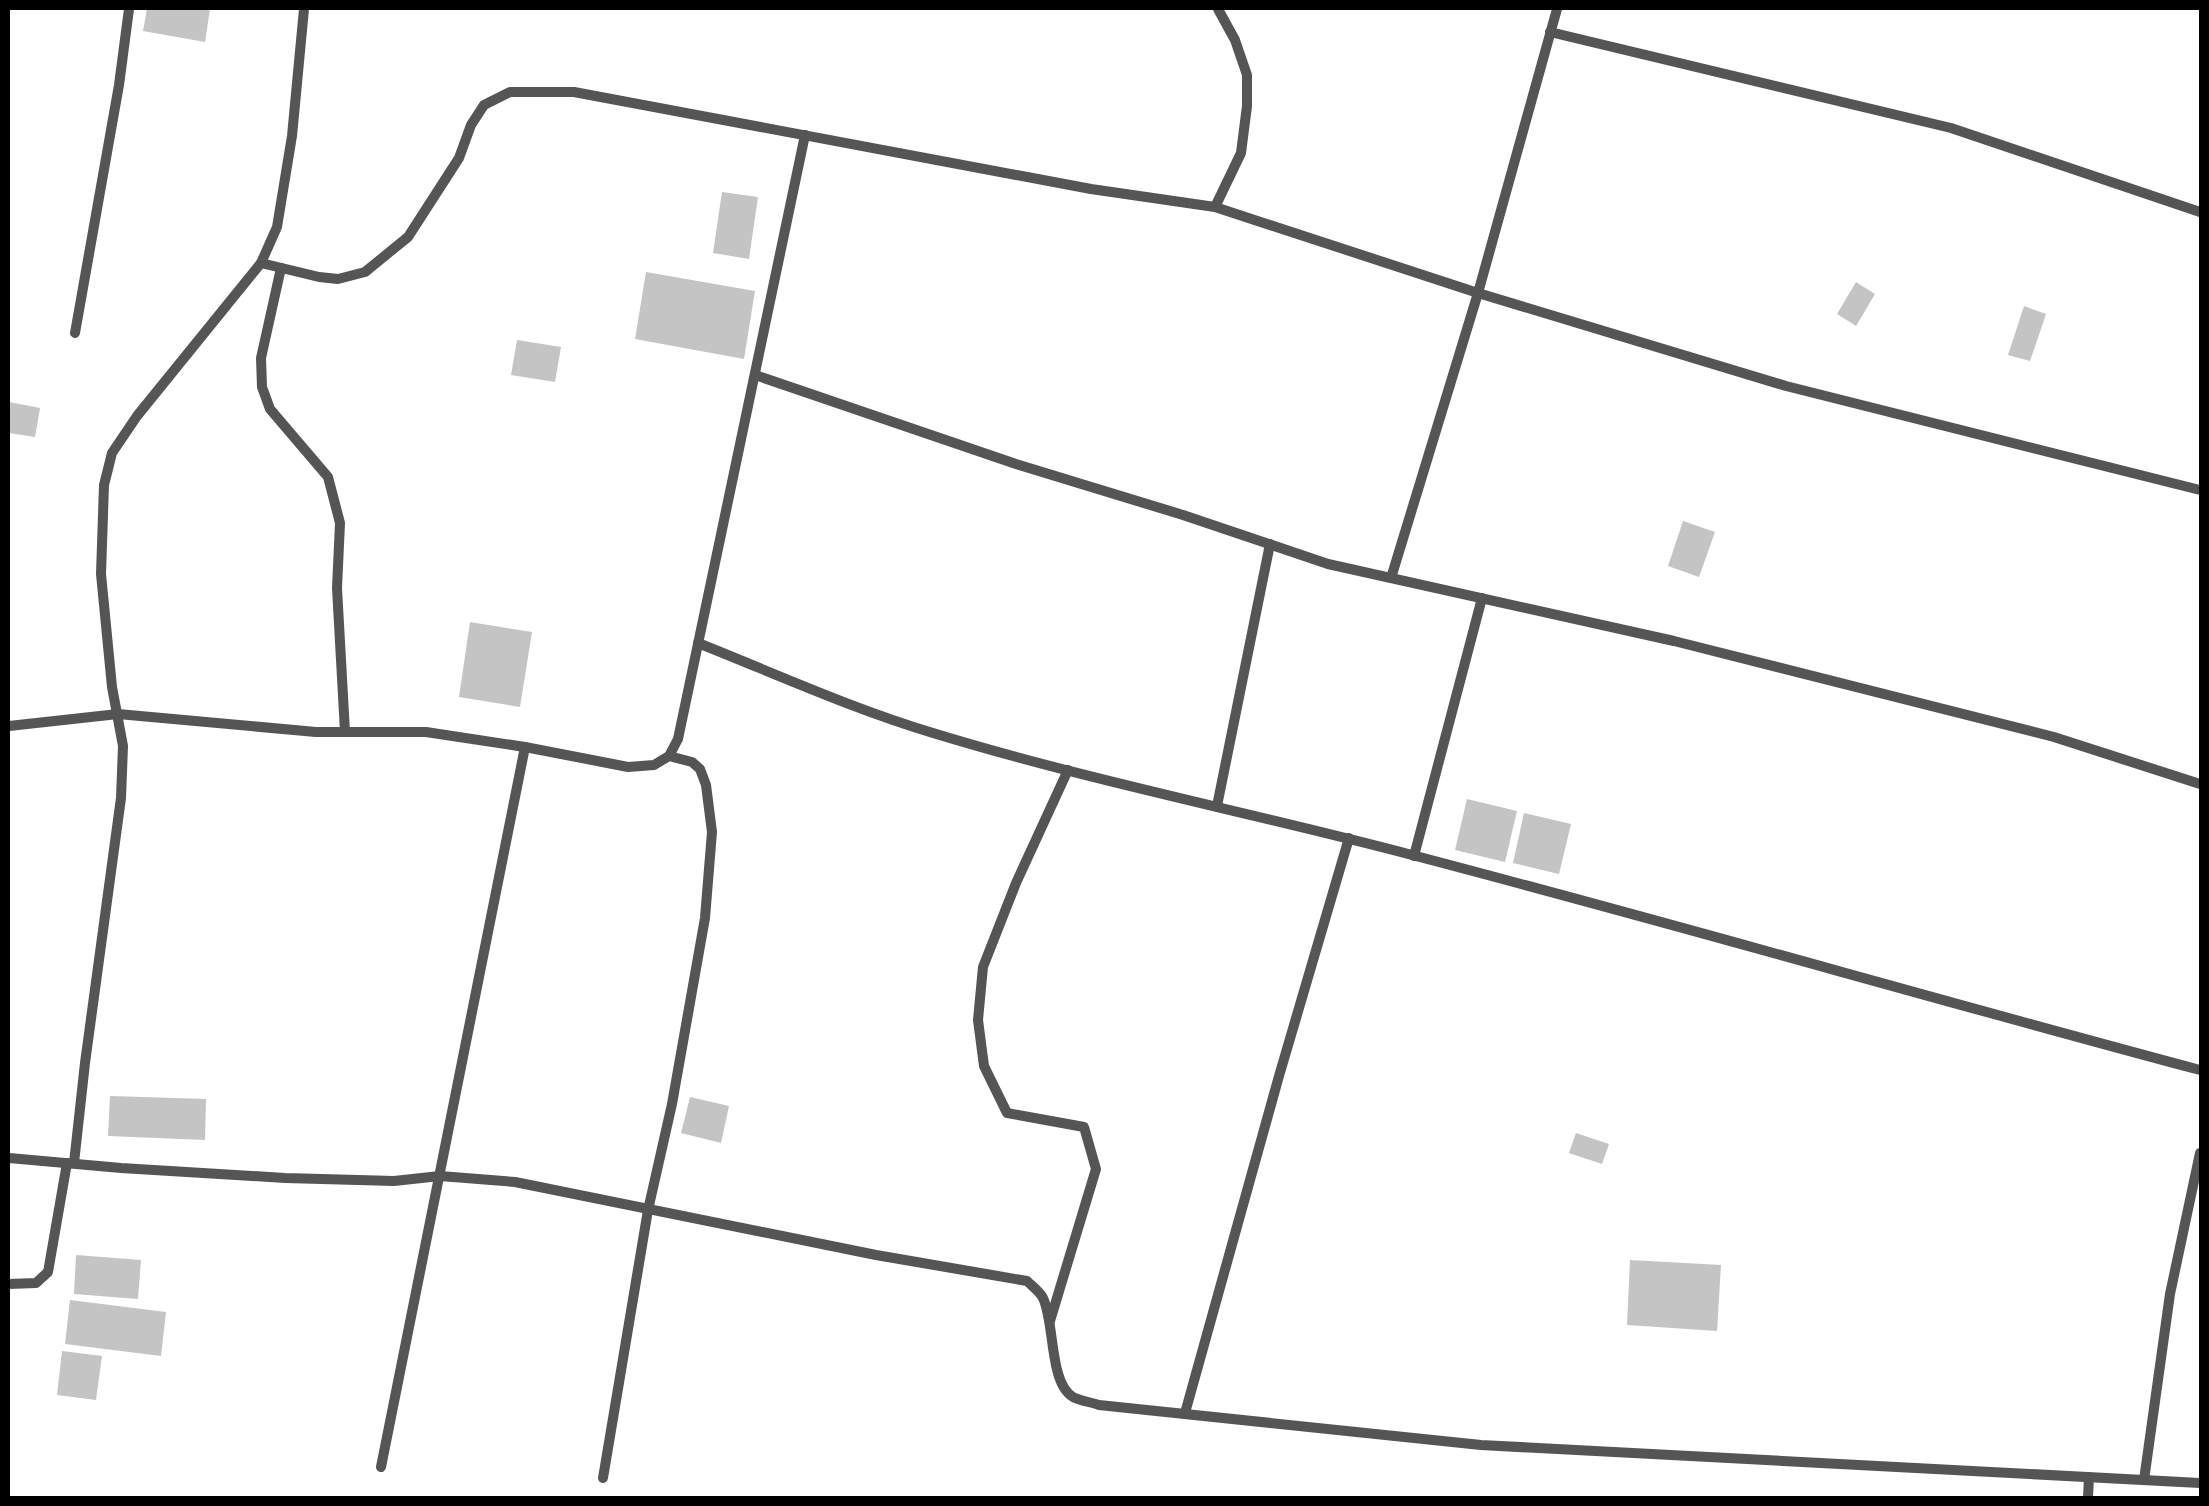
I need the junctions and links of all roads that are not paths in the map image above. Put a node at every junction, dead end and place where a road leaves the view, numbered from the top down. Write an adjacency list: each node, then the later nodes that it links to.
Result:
1 (129, 9): 12 (street)
2 (304, 9): 9 (street)
3 (1218, 9): 7 (street)
4 (1557, 9): 5 (street)
5 (1550, 32): 8 (street); 11 (street)
6 (805, 135): 7 (street); 10 (street); 13 (street)
7 (1215, 207): 11 (street)
8 (2200, 212)
9 (261, 263): 10 (street); 19 (street)
10 (282, 268): 21 (street)
11 (1478, 293): 14 (street); 16 (street)
12 (75, 333)
13 (755, 375): 15 (street); 18 (street)
14 (2200, 490)
15 (1270, 544): 16 (street); 26 (street)
16 (1391, 578): 17 (street)
17 (1482, 598): 25 (street); 28 (street)
18 (698, 643): 23 (street); 24 (street)
19 (118, 714): 20 (street); 21 (street); 32 (street)
20 (9, 726)
21 (344, 732): 22 (street)
22 (525, 747): 23 (street); 33 (street)
23 (669, 756): 34 (street)
24 (1068, 770): 26 (street); 36 (street)
25 (2200, 784)
26 (1217, 806): 27 (street)
27 (1349, 838): 28 (street); 37 (street)
28 (1414, 856): 29 (street)
29 (2200, 1070)
30 (2200, 1152): 41 (street)
31 (9, 1158): 32 (street)
32 (71, 1163): 33 (street); 35 (street)
33 (440, 1176): 34 (street); 38 (street)
34 (648, 1210): 36 (street); 40 (street)
35 (9, 1284)
36 (1050, 1321): 37 (street)
37 (1185, 1414): 39 (street)
38 (382, 1467)
39 (2089, 1477): 41 (street); 43 (street)
40 (603, 1478)
41 (2144, 1480): 42 (street)
42 (2200, 1483)
43 (2088, 1497)

